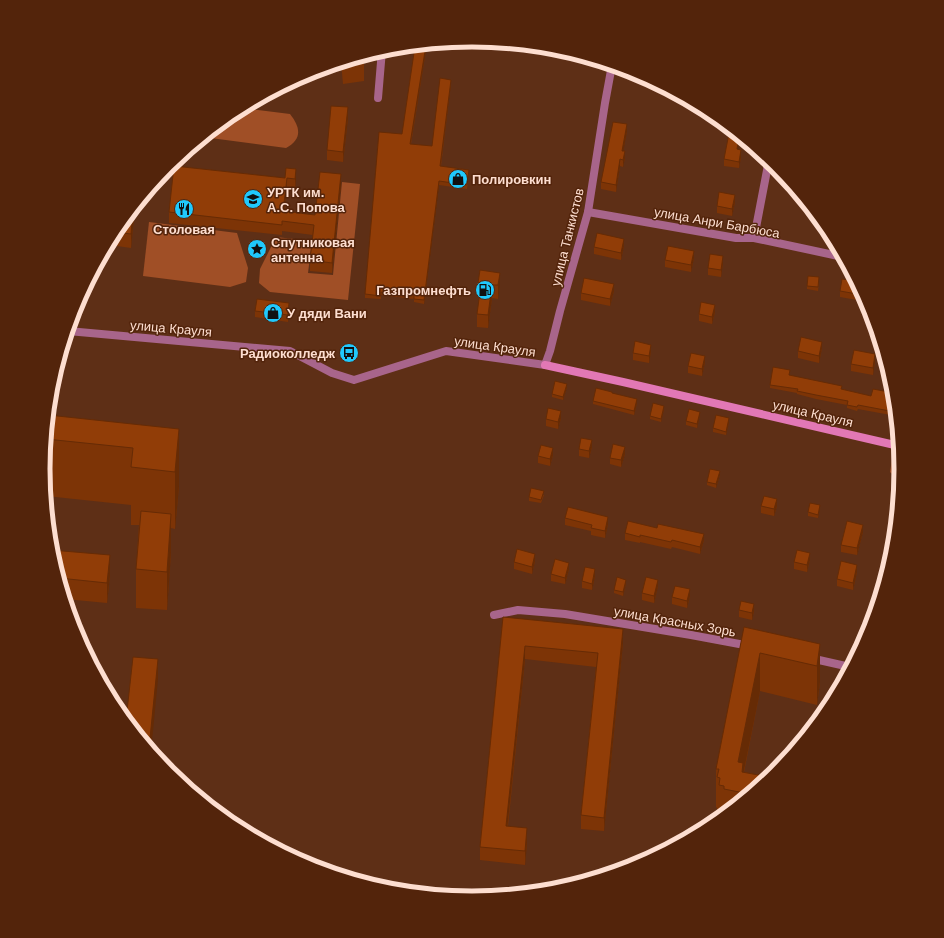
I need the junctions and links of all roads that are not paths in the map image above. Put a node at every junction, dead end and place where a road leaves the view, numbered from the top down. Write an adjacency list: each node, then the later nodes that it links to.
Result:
1 (381, 57): 3 (street)
2 (611, 70): 5 (street, улица Танкистов)
3 (378, 98)
4 (767, 168): 6 (street)
5 (588, 212): 6 (street, улица Анри Барбюса); 9 (street, улица Танкистов)
6 (754, 238): 7 (street, улица Анри Барбюса)
7 (835, 255)
8 (73, 331): 9 (street, улица Крауля)
9 (545, 365): 10 (street, улица Крауля)
10 (893, 445)
11 (494, 615): 12 (street, улица Красных Зорь)
12 (759, 648)
13 (803, 657): 14 (street)
14 (845, 666)

